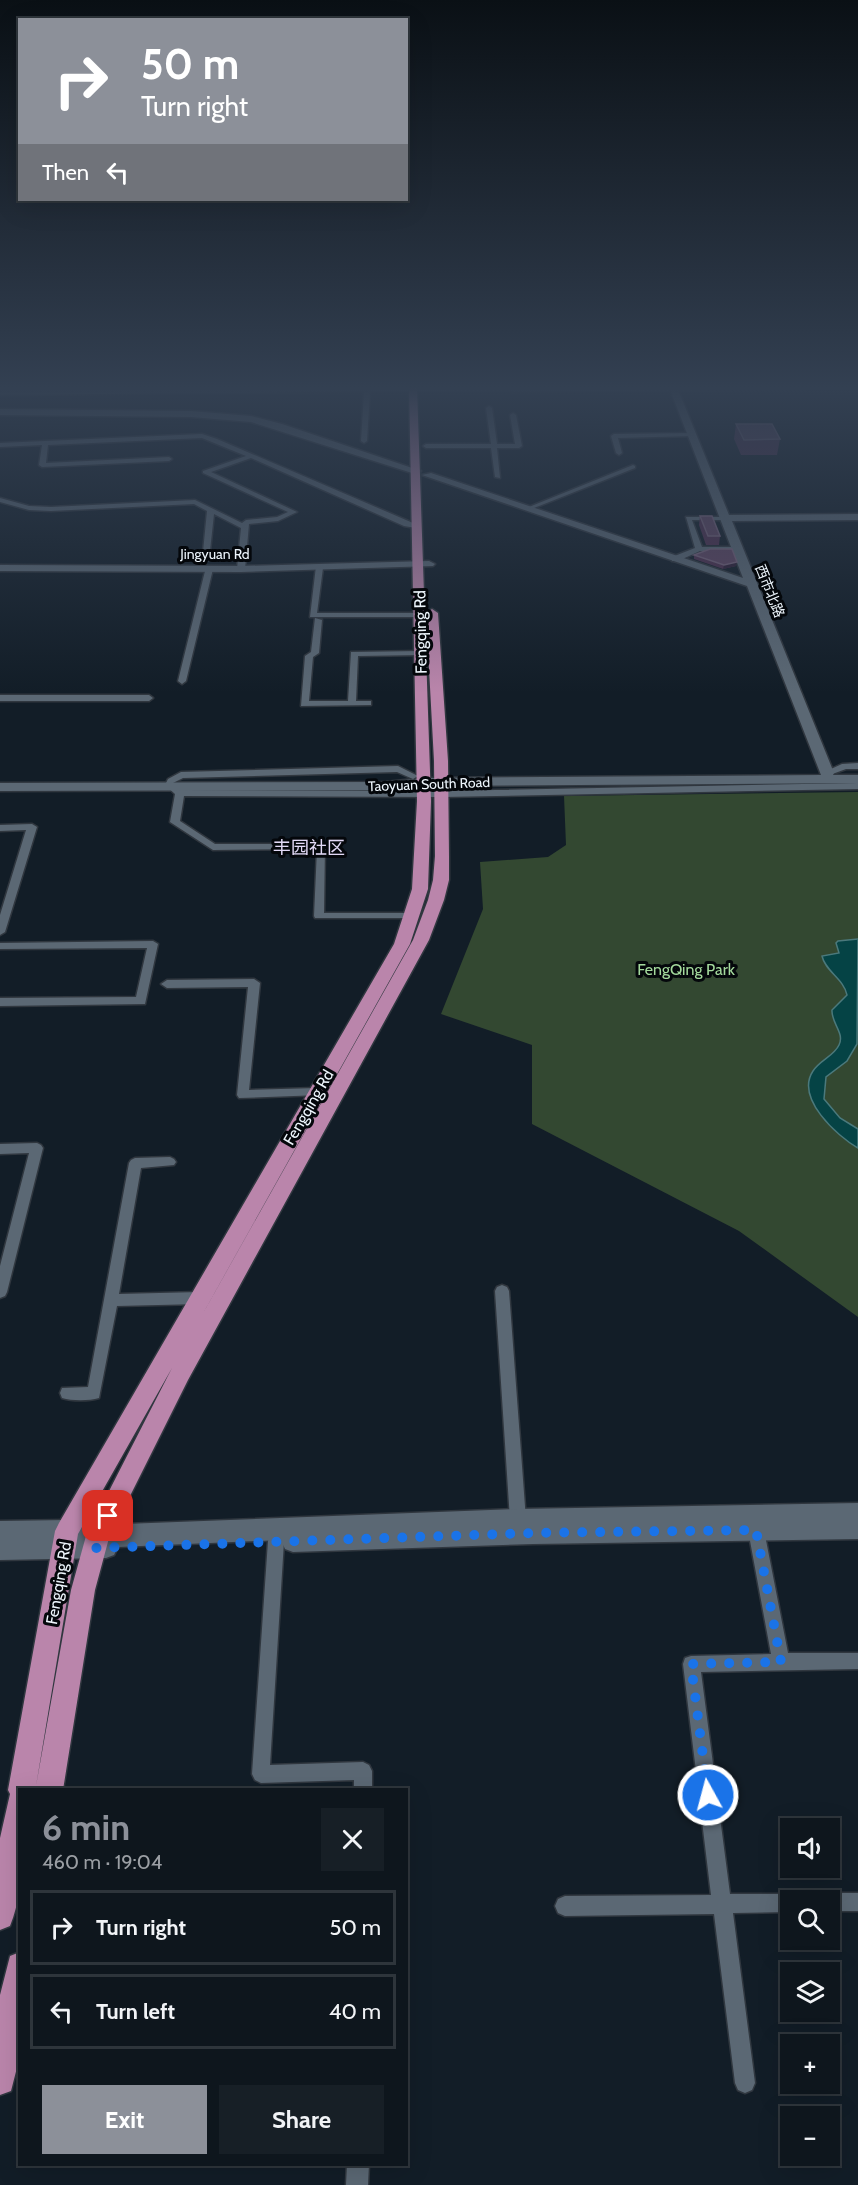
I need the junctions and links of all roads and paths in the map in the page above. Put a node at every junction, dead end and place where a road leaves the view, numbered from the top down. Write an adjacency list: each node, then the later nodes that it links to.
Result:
1 (242, 489): 13 (street)
2 (326, 489): 14 (street)
3 (419, 489): 14 (main road, Fengqing Rd)
4 (422, 489): 19 (main road, Fengqing Rd)
5 (468, 489): 10 (street)
6 (578, 489): 10 (street)
7 (714, 489): 12 (street, 西市北路)
8 (0, 500): 9 (street)
9 (210, 509): 13 (street); 18 (street)
10 (527, 509): 17 (street)
11 (858, 517): 12 (street)
12 (726, 518): 15 (street); 16 (street, 西市北路)
13 (245, 526): 22 (street)
14 (416, 526): 19 (main road, Fengqing Rd)
15 (699, 549): 16 (street); 17 (street)
16 (738, 549): 23 (street, 西市北路)
17 (675, 559): 23 (street)
18 (207, 564): 20 (street, Jingyuan Rd); 22 (street, Jingyuan Rd); 27 (street)
19 (424, 565): 21 (street, Jingyuan Rd); 24 (main road, Fengqing Rd); 37 (main road, Fengqing Rd)
20 (0, 568)
21 (319, 568): 22 (street, Jingyuan Rd); 24 (street)
22 (241, 569)
23 (751, 584): 34 (street, 西市北路)
24 (420, 615): 26 (main road, Fengqing Rd)
25 (318, 620): 30 (street)
26 (421, 653): 30 (street); 37 (main road, Fengqing Rd)
27 (182, 681)
28 (0, 698): 29 (street)
29 (148, 698)
30 (352, 703): 31 (street)
31 (368, 703)
32 (858, 766): 34 (street)
33 (858, 772): 34 (street, Taoyuan South Road)
34 (827, 773): 37 (street, Taoyuan South Road)
35 (858, 779): 37 (street, Taoyuan South Road)
36 (0, 782): 38 (street, Taoyuan South Road)
37 (429, 783): 38 (street, Taoyuan South Road); 39 (street); 42 (main road, Fengqing Rd); 63 (main road, Fengqing Rd)
38 (174, 786): 40 (street, Taoyuan South Road); 42 (street)
39 (858, 786)
40 (0, 787)
41 (0, 828): 43 (street)
42 (413, 915): 47 (main road, Fengqing Rd)
43 (0, 932)
44 (0, 946): 46 (street)
45 (167, 984): 47 (street)
46 (0, 1002)
47 (316, 1092): 53 (main road, Fengqing Rd)
48 (0, 1149): 50 (street)
49 (170, 1162): 54 (street)
50 (5, 1253): 52 (street)
51 (502, 1291): 57 (street)
52 (0, 1292)
53 (200, 1298): 54 (street); 61 (main road, Fengqing Rd)
54 (111, 1300): 55 (street)
55 (67, 1393)
56 (858, 1514): 57 (street)
57 (518, 1520): 63 (street)
58 (858, 1528): 59 (street)
59 (756, 1530): 62 (street); 66 (street)
60 (0, 1532): 61 (street)
61 (65, 1540): 63 (street); 64 (street); 67 (main road, Fengqing Rd)
62 (276, 1541): 63 (street); 69 (street)
63 (96, 1542): 68 (main road, Fengqing Rd)
64 (0, 1549)
65 (858, 1661): 66 (street)
66 (781, 1662): 74 (street)
67 (22, 1788)
68 (49, 1788)
69 (363, 1788)
70 (18, 1814): 76 (main road)
71 (840, 1902): 72 (street)
72 (858, 1902)
73 (780, 1903): 74 (street)
74 (722, 1904): 75 (street); 79 (street)
75 (565, 1906)
76 (0, 1916)
77 (18, 1977): 78 (main road)
78 (0, 2080)
79 (745, 2083)
80 (358, 2166): 81 (street)
81 (357, 2185)

